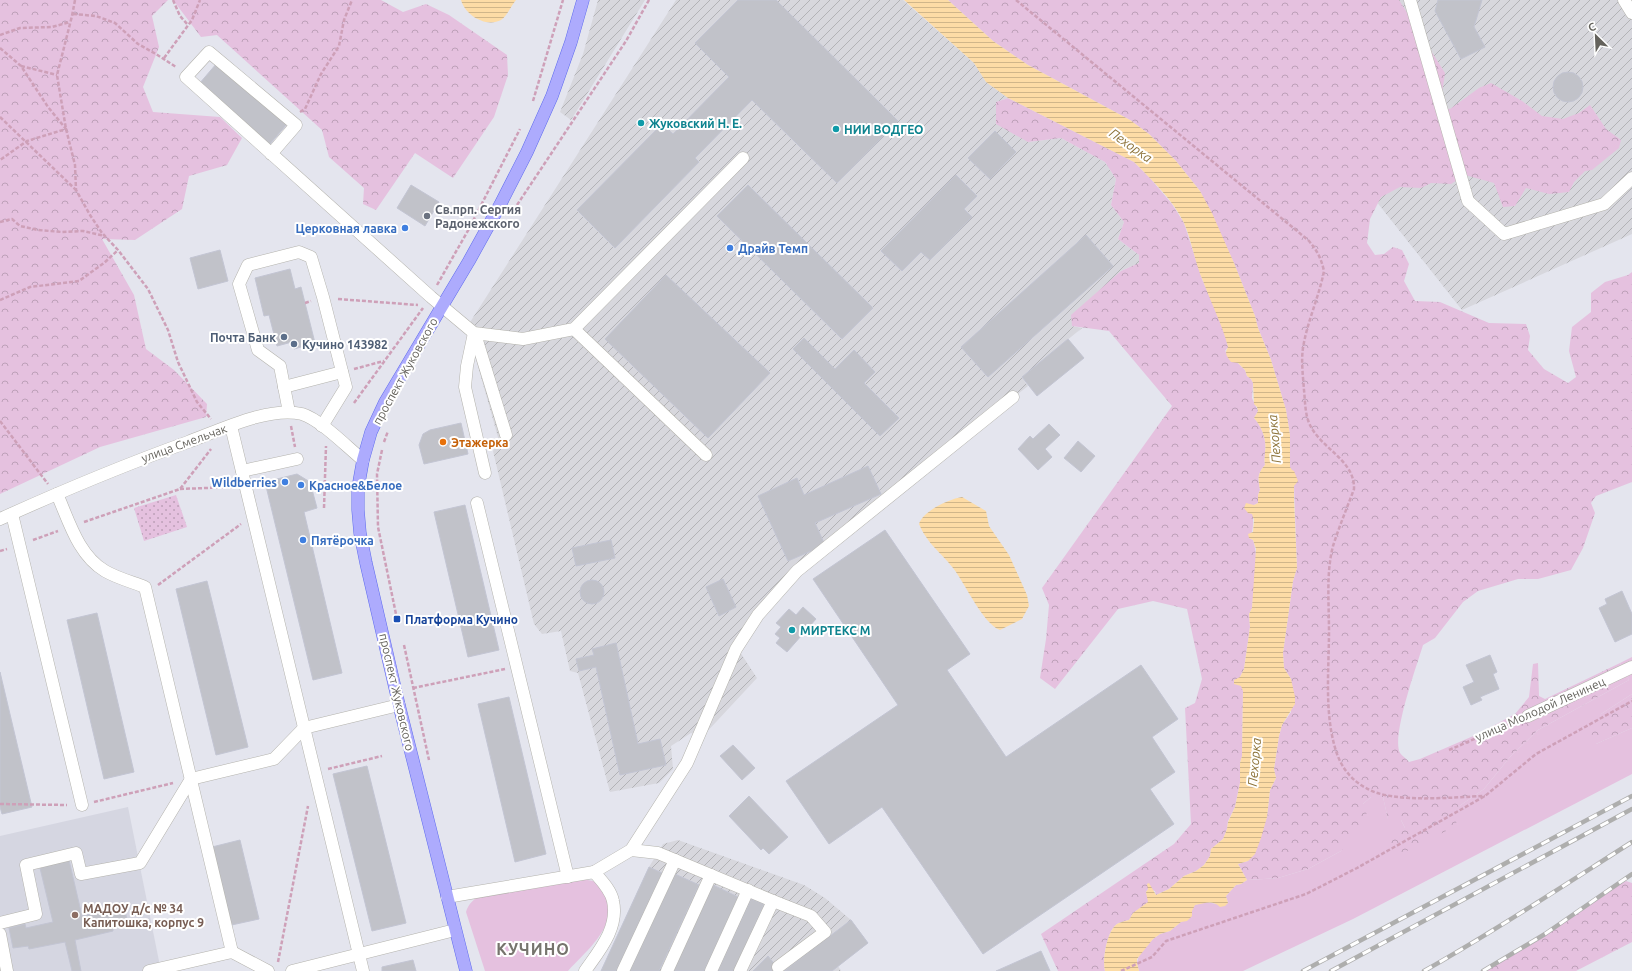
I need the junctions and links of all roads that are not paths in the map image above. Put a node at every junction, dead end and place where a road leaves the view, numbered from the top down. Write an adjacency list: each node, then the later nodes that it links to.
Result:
1 (582, 0): 8 (main road, проспект Жуковского)
2 (1410, 0): 7 (street)
3 (1624, 0): 4 (street)
4 (1632, 13)
5 (271, 154): 5 (street); 8 (street)
6 (743, 158): 9 (street)
7 (1632, 178)
8 (442, 306): 10 (street); 20 (main road, проспект Жуковского)
9 (574, 328): 10 (street); 18 (street)
10 (474, 333): 17 (street); 22 (street)
11 (342, 372): 12 (street); 12 (street); 15 (street)
12 (284, 388): 14 (street)
13 (1013, 398): 33 (street)
14 (289, 412): 15 (street, улица Смельчак); 16 (street, улица Смельчак)
15 (322, 426): 20 (street, улица Смельчак)
16 (225, 428): 21 (street); 23 (street, улица Смельчак)
17 (506, 435)
18 (706, 455)
19 (297, 459): 21 (street)
20 (363, 460): 28 (main road, проспект Жуковского)
21 (242, 471): 30 (street)
22 (485, 473)
23 (57, 494): 25 (street, улица Смельчак); 31 (street)
24 (477, 503): 37 (street)
25 (12, 514): 26 (street, улица Смельчак); 32 (street)
26 (0, 519)
27 (1632, 667): 29 (street, улица Молодой Ленинец)
28 (399, 704): 30 (street); 39 (main road, проспект Жуковского)
29 (1528, 716)
30 (304, 728): 31 (street); 45 (street)
31 (191, 779): 41 (street); 44 (street)
32 (82, 805)
33 (631, 850): 34 (street); 35 (street)
34 (675, 860): 36 (street); 55 (street)
35 (594, 872): 37 (street); 54 (street)
36 (711, 875): 38 (street); 56 (street)
37 (568, 877): 39 (street)
38 (748, 890): 40 (street); 57 (street)
39 (447, 897): 42 (main road, проспект Жуковского)
40 (773, 900): 47 (street); 58 (street)
41 (0, 923)
42 (455, 930): 45 (street); 46 (main road, проспект Жуковского); 53 (main road, проспект Жуковского)
43 (0, 934): 48 (street)
44 (232, 952): 49 (street); 50 (street)
45 (359, 954): 51 (street); 52 (street)
46 (464, 968)
47 (778, 968)
48 (7, 971)
49 (149, 971)
50 (268, 971)
51 (292, 971)
52 (363, 971)
53 (472, 971)
54 (585, 971)
55 (623, 971)
56 (666, 971)
57 (711, 971)
58 (740, 971)

